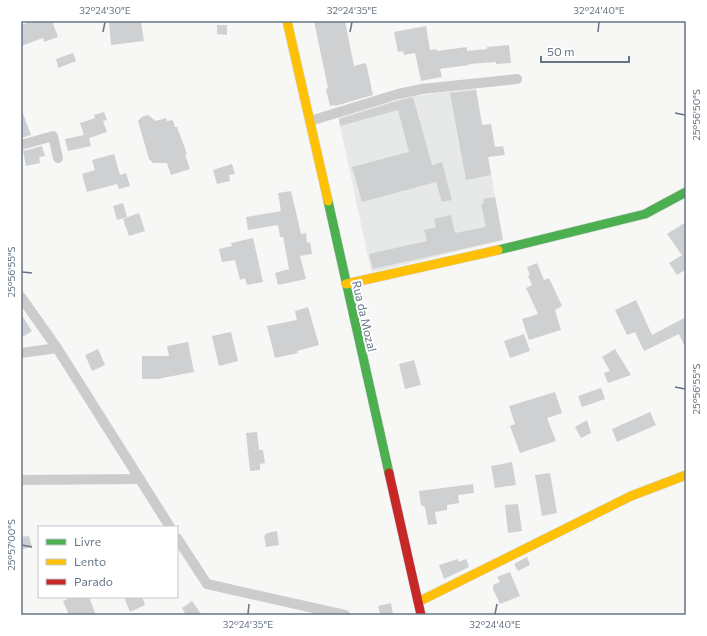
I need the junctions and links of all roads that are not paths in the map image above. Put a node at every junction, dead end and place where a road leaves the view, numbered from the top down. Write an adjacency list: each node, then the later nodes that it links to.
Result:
1 (287, 21): 3 (street, Rua da Mozal)
2 (517, 80): 3 (street)
3 (310, 121): 7 (street, Rua da Mozal)
4 (21, 145): 5 (street)
5 (58, 158)
6 (686, 192): 7 (street)
7 (346, 284): 16 (street, Rua da Mozal)
8 (21, 297): 9 (street)
9 (56, 348): 10 (street); 12 (street)
10 (21, 353)
11 (686, 475): 16 (street)
12 (140, 479): 13 (street); 14 (street)
13 (21, 480)
14 (169, 526)
15 (178, 539): 17 (street)
16 (418, 602): 18 (street, Rua da Mozal)
17 (346, 615)
18 (422, 615)

